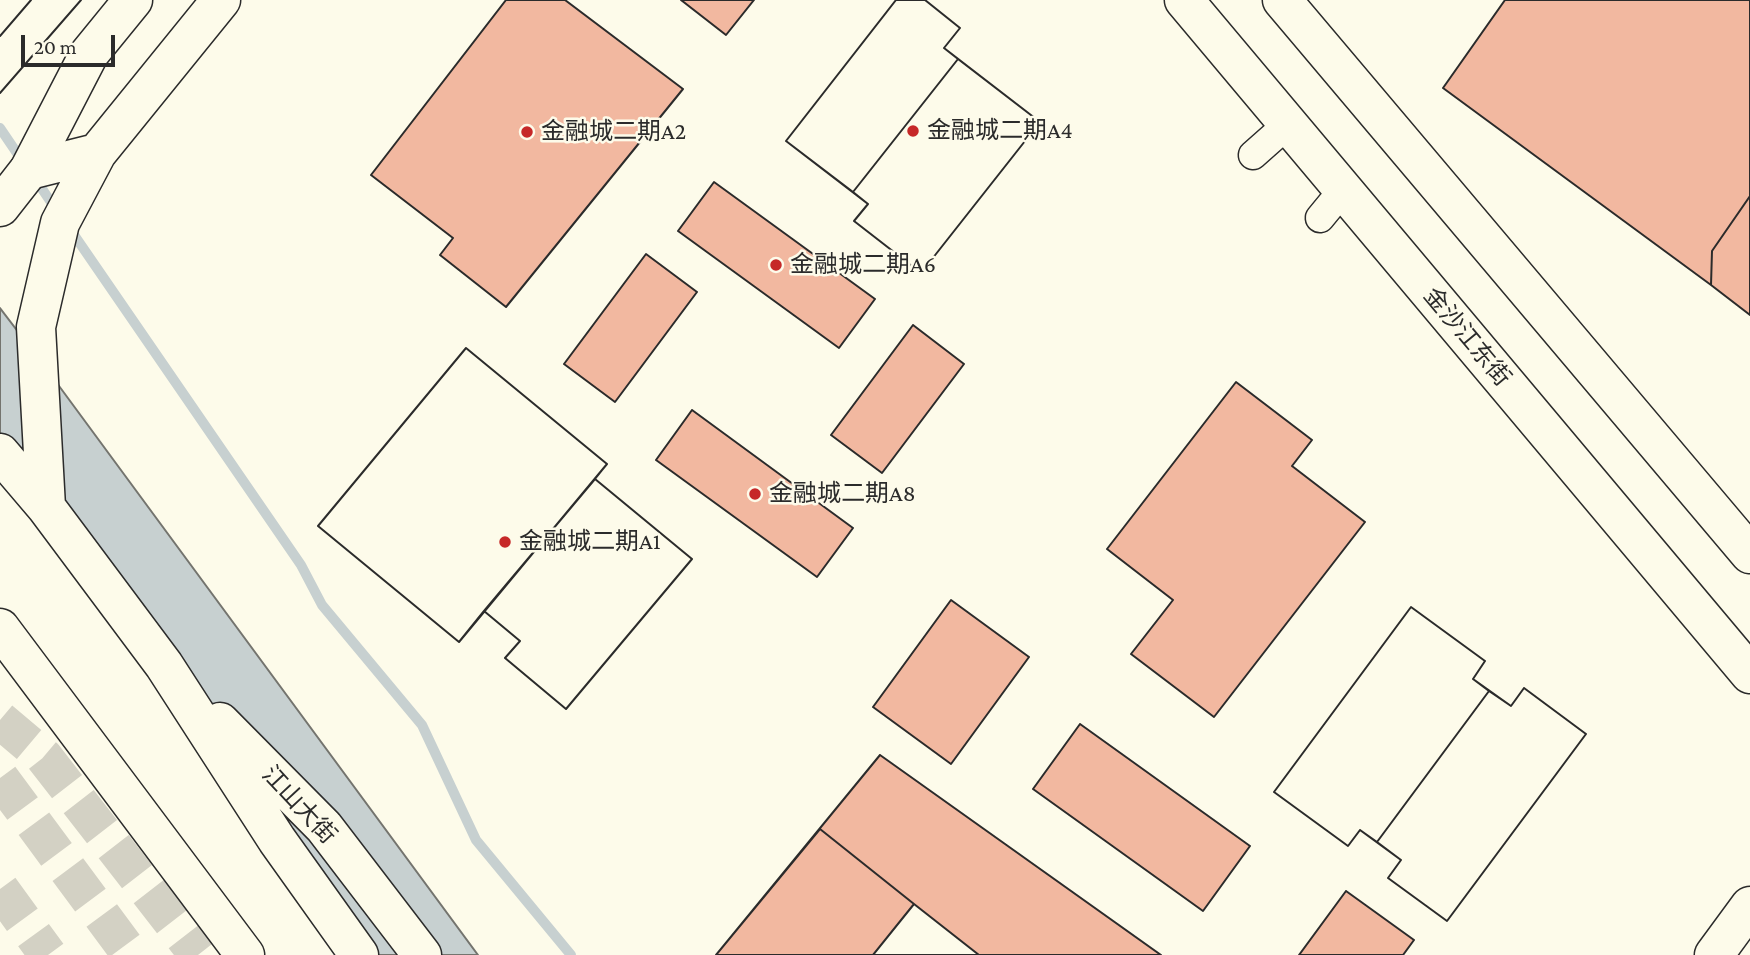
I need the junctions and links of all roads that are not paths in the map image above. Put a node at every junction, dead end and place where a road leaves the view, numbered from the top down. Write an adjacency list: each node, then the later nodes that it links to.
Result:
1 (133, 0): 8 (main road)
2 (220, 0): 6 (main road)
3 (1184, 0): 5 (main road, 金沙江东街)
4 (1282, 0): 12 (main road)
5 (1288, 124): 7 (street); 15 (main road, 金沙江东街)
6 (97, 153): 8 (main road); 11 (main road)
7 (1253, 155)
8 (29, 170): 9 (main road)
9 (0, 207)
10 (0, 453): 11 (main road, 江山大街)
11 (46, 507): 14 (main road, 江山大街)
12 (1750, 554)
13 (0, 628): 17 (main road)
14 (164, 665): 18 (main road, 江山大街); 19 (main road, 江山大街)
15 (1750, 674)
16 (1750, 906): 20 (main road)
17 (245, 955)
18 (359, 955)
19 (422, 955)
20 (1714, 955)

